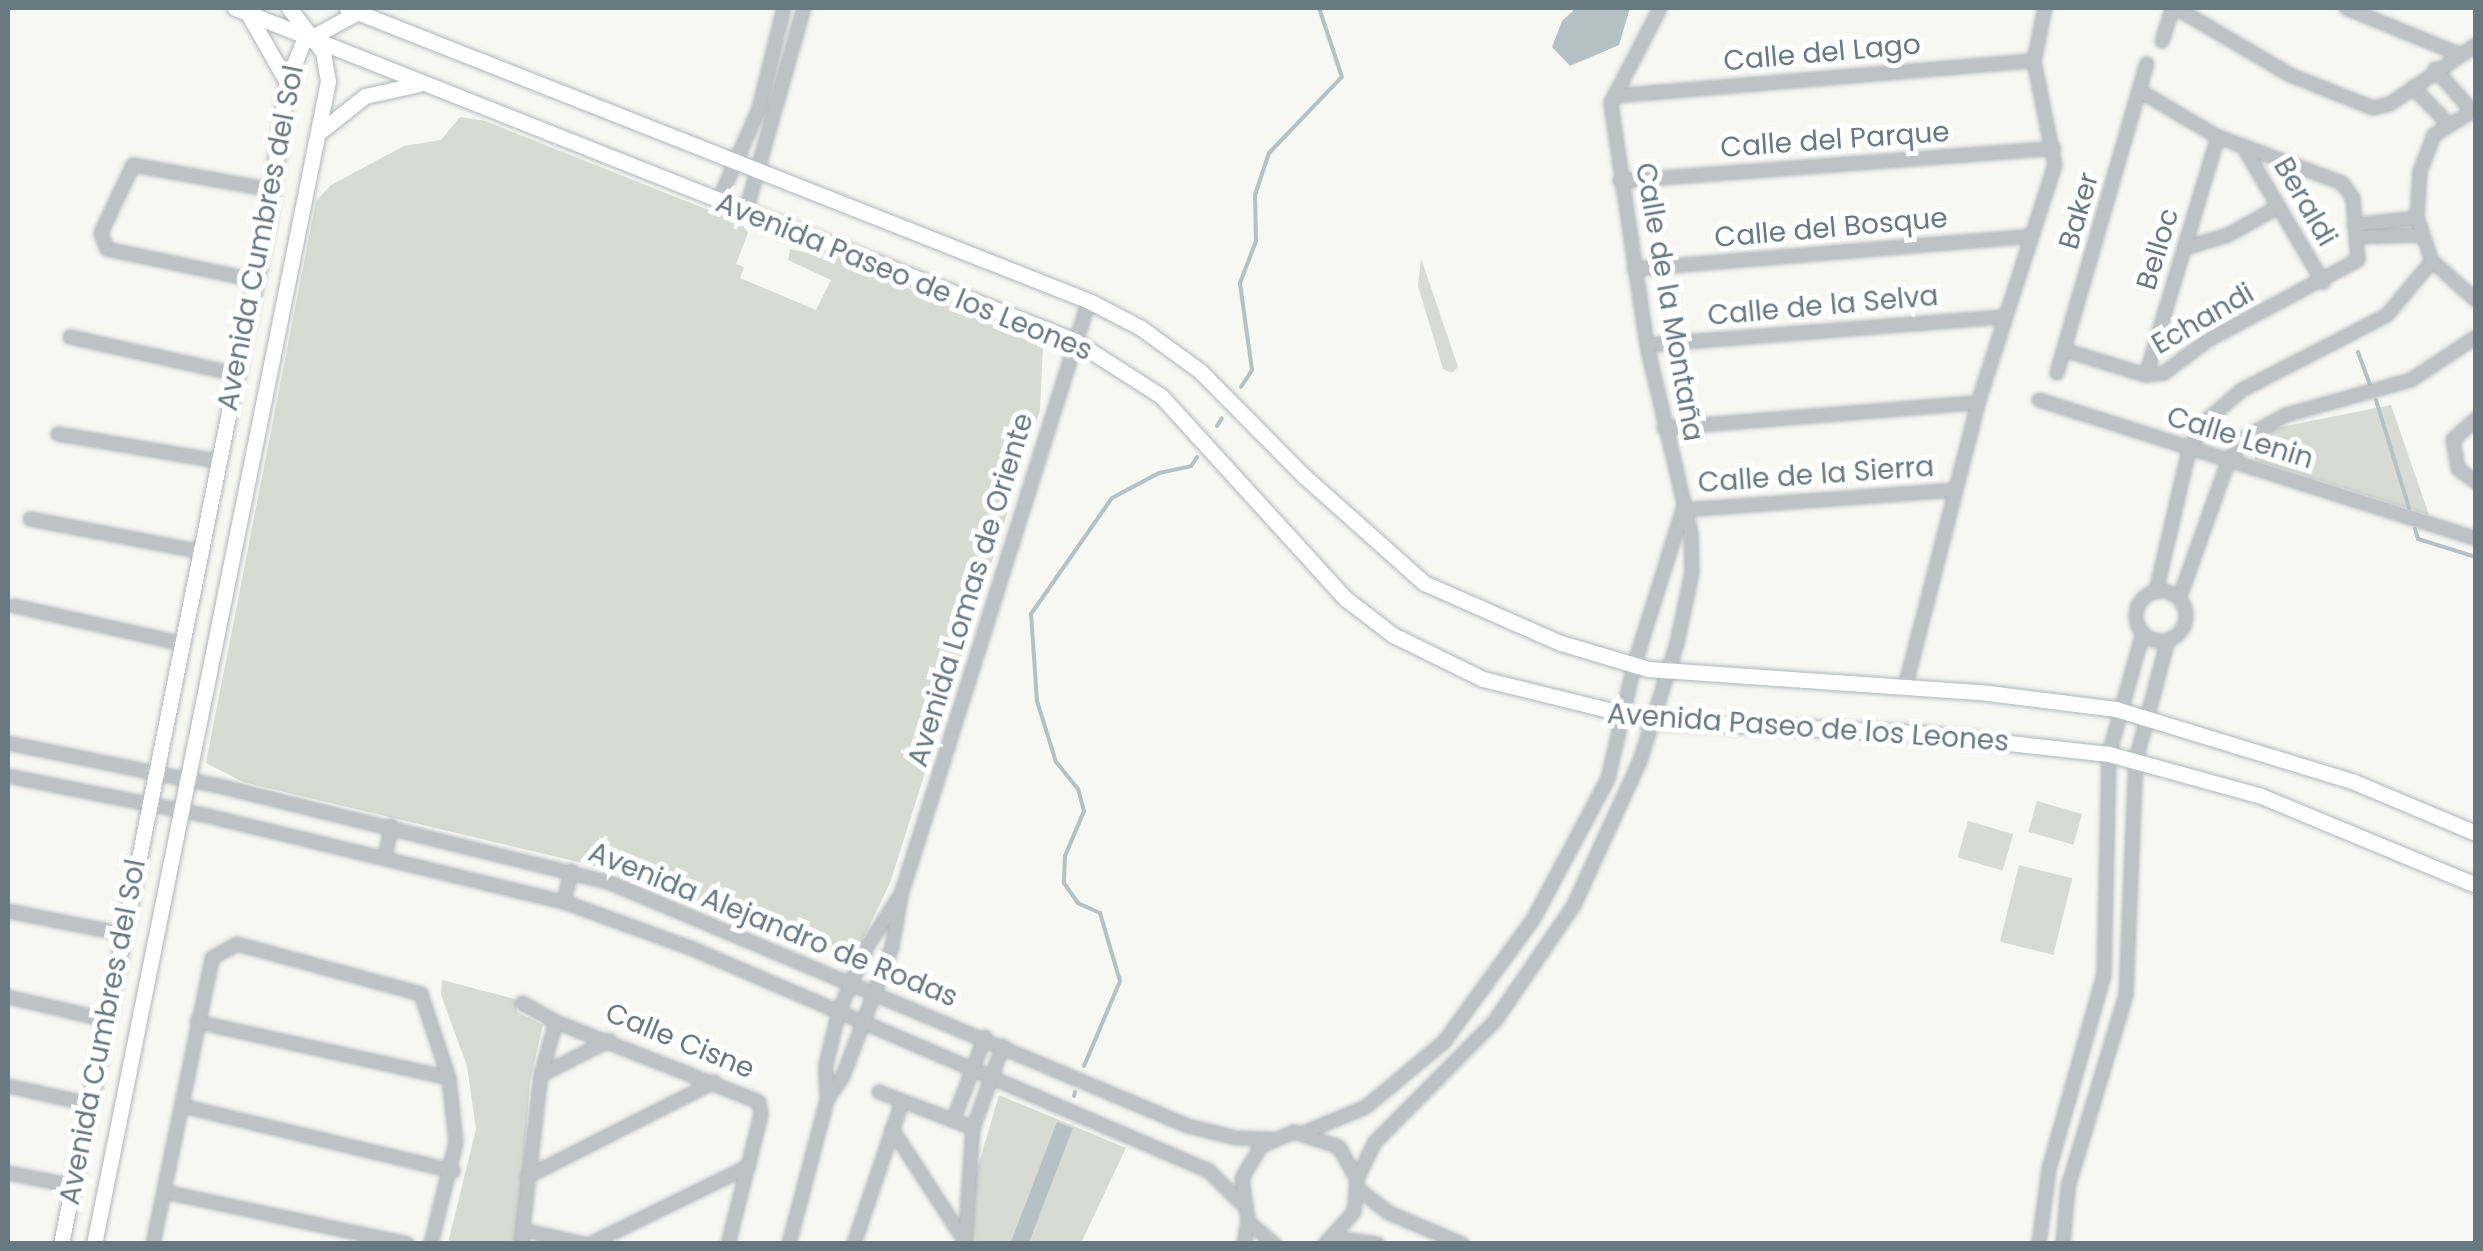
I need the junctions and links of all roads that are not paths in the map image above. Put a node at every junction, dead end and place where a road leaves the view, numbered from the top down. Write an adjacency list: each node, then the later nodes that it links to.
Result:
1 (289, 8): 11 (main road)
2 (784, 8): 23 (street)
3 (804, 8): 25 (street)
4 (1660, 8): 5 (street); 22 (street)
5 (1673, 8)
6 (2046, 8): 15 (street)
7 (2175, 8): 12 (street); 20 (street)
8 (2354, 9): 14 (street)
9 (241, 10): 11 (main road, Avenida Paseo de los Leones); 18 (main road)
10 (352, 10): 11 (main road); 31 (main road, Avenida Paseo de los Leones)
11 (312, 37): 18 (main road, Avenida Cumbres del Sol); 19 (main road, Avenida Paseo de los Leones); 27 (main road, Avenida Cumbres del Sol)
12 (2162, 41)
13 (2476, 44): 14 (street)
14 (2456, 53): 17 (street)
15 (2034, 60): 22 (street, Calle del Lago); 29 (street)
16 (2148, 64): 21 (street, Baker)
17 (2436, 69): 20 (street); 24 (street)
18 (287, 82): 34 (main road, Avenida Cumbres del Sol)
19 (422, 83): 27 (main road); 35 (main road, Avenida Paseo de los Leones)
20 (2412, 87): 26 (street)
21 (2140, 91): 28 (street); 54 (street, Baker)
22 (1613, 99): 33 (street, Calle de la Montaña)
23 (758, 108): 25 (street); 31 (street)
24 (2474, 110): 26 (street)
25 (776, 115): 32 (street)
26 (2449, 124): 38 (street)
27 (318, 134): 90 (main road, Avenida Cumbres del Sol)
28 (2218, 137): 30 (street); 42 (street, Belloc)
29 (2054, 148): 33 (street, Calle del Parque); 41 (street)
30 (2244, 148): 36 (street, Beraldi); 39 (street)
31 (738, 162): 32 (main road, Avenida Paseo de los Leones); 35 (street)
32 (760, 170): 37 (street); 48 (main road, Avenida Paseo de los Leones)
33 (1620, 182): 44 (street, Calle de la Montaña)
34 (272, 190): 45 (main road, Avenida Cumbres del Sol); 45 (street)
35 (719, 200): 37 (main road, Avenida Paseo de los Leones)
36 (2278, 208): 42 (street); 46 (street, Beraldi)
37 (746, 211): 52 (main road, Avenida Paseo de los Leones)
38 (2417, 218): 39 (street); 40 (street)
39 (2354, 231): 40 (street); 46 (street, Echandi)
40 (2421, 235): 43 (street)
41 (2032, 236): 44 (street, Calle del Bosque); 49 (street)
42 (2185, 248): 57 (street, Belloc)
43 (2432, 261): 47 (street); 63 (street)
44 (1634, 269): 53 (street, Calle de la Montaña)
45 (254, 280): 56 (main road, Avenida Cumbres del Sol)
46 (2323, 282): 57 (street, Echandi)
47 (2476, 300)
48 (1090, 302): 52 (street, Avenida Lomas de Oriente); 78 (main road, Avenida Paseo de los Leones)
49 (2003, 317): 53 (street, Calle de la Selva); 59 (street)
50 (2476, 337): 65 (street)
51 (70, 338): 56 (street)
52 (1076, 340): 83 (main road, Avenida Paseo de los Leones); 98 (street, Avenida Lomas de Oriente)
53 (1647, 345): 61 (street, Calle de la Montaña)
54 (2064, 350): 55 (street, Baker); 57 (street, Echandi)
55 (2056, 373)
56 (236, 374): 64 (main road, Avenida Cumbres del Sol)
57 (2146, 376)
58 (2039, 400): 63 (street, Calle Lenin)
59 (1978, 404): 61 (street); 67 (street)
60 (2476, 419): 66 (street)
61 (1664, 428): 68 (street, Calle de la Montaña)
62 (58, 434): 64 (street)
63 (2190, 450): 65 (street, Calle Lenin); 72 (street)
64 (217, 461): 71 (main road, Avenida Cumbres del Sol)
65 (2228, 462): 70 (street, Calle Lenin); 73 (street)
66 (2476, 482)
67 (1953, 490): 68 (street, Calle de la Sierra); 80 (street)
68 (1683, 510): 78 (street, Avenida Alejandro de Rodas); 79 (street, Calle de la Montaña)
69 (30, 519): 71 (street)
70 (2476, 538)
71 (198, 551): 77 (main road, Avenida Cumbres del Sol)
72 (2156, 592): 73 (street); 75 (street)
73 (2180, 599): 76 (street)
74 (14, 606): 77 (street)
75 (2143, 632): 76 (street); 81 (street)
76 (2168, 640): 82 (street)
77 (179, 643): 88 (main road, Avenida Cumbres del Sol)
78 (1634, 666): 79 (main road, Avenida Paseo de los Leones); 83 (street, Avenida Alejandro de Rodas)
79 (1667, 671): 80 (main road, Avenida Paseo de los Leones); 84 (street, Calle de la Montaña)
80 (1904, 688): 81 (main road, Avenida Paseo de los Leones)
81 (2116, 709): 82 (main road, Avenida Paseo de los Leones); 86 (street)
82 (2144, 715): 87 (street); 94 (main road, Avenida Paseo de los Leones)
83 (1624, 716): 84 (main road, Avenida Paseo de los Leones); 113 (street, Avenida Alejandro de Rodas)
84 (1653, 721): 86 (main road, Avenida Paseo de los Leones); 115 (street, Calle de la Montaña)
85 (8, 742): 88 (street, Avenida Alejandro de Rodas)
86 (2108, 754): 87 (main road, Avenida Paseo de los Leones); 157 (street)
87 (2136, 760): 97 (main road, Avenida Paseo de los Leones); 158 (street)
88 (153, 772): 90 (street, Avenida Alejandro de Rodas); 91 (main road, Avenida Cumbres del Sol)
89 (8, 776): 91 (street, Avenida Alejandro de Rodas)
90 (187, 778): 92 (main road, Avenida Cumbres del Sol); 93 (street, Avenida Alejandro de Rodas)
91 (147, 803): 92 (street, Avenida Alejandro de Rodas); 101 (main road, Avenida Cumbres del Sol)
92 (181, 810): 95 (street, Avenida Alejandro de Rodas); 146 (main road, Avenida Cumbres del Sol)
93 (391, 826): 95 (street); 96 (street, Avenida Alejandro de Rodas)
94 (2476, 833)
95 (385, 858): 99 (street, Avenida Alejandro de Rodas)
96 (571, 871): 99 (street); 102 (street, Avenida Alejandro de Rodas)
97 (2476, 884)
98 (901, 895): 102 (street, Avenida Lomas de Oriente); 103 (street, Avenida Lomas de Oriente)
99 (564, 902): 106 (street, Avenida Alejandro de Rodas)
100 (8, 910): 101 (street)
101 (123, 934): 107 (main road, Avenida Cumbres del Sol)
102 (852, 980): 103 (street, Avenida Alejandro de Rodas); 106 (street, Avenida Lomas de Oriente)
103 (875, 990): 108 (street, Avenida Lomas de Oriente); 111 (street, Avenida Alejandro de Rodas)
104 (8, 996): 107 (street)
105 (522, 1003): 110 (street, Calle Cisne)
106 (838, 1011): 108 (street, Avenida Alejandro de Rodas); 123 (street, Avenida Lomas de Oriente)
107 (107, 1020): 125 (main road, Avenida Cumbres del Sol)
108 (862, 1020): 116 (street, Avenida Alejandro de Rodas); 123 (street, Avenida Lomas de Oriente)
109 (197, 1022): 119 (street); 119 (street); 126 (street)
110 (556, 1022): 112 (street, Calle Cisne); 117 (street)
111 (984, 1037): 114 (street, Avenida Alejandro de Rodas); 116 (street)
112 (610, 1040): 117 (street); 120 (street, Calle Cisne)
113 (1444, 1042): 115 (street); 130 (street, Avenida Alejandro de Rodas)
114 (1002, 1046): 118 (street); 131 (street, Avenida Alejandro de Rodas)
115 (1462, 1057): 136 (street, Calle de la Montaña)
116 (973, 1068): 118 (street, Avenida Alejandro de Rodas); 127 (street)
117 (541, 1075): 135 (street)
118 (992, 1076): 128 (street); 139 (street, Avenida Alejandro de Rodas)
119 (449, 1078): 133 (street)
120 (714, 1082): 132 (street, Calle Cisne); 135 (street)
121 (8, 1086): 125 (street)
122 (879, 1092): 124 (street)
123 (827, 1100): 152 (street, Avenida Lomas de Oriente)
124 (902, 1102): 127 (street); 129 (street)
125 (90, 1104): 137 (main road, Avenida Cumbres del Sol)
126 (182, 1106): 133 (street); 138 (street)
127 (953, 1121): 128 (street)
128 (973, 1128): 144 (street)
129 (892, 1129): 143 (street); 144 (street)
130 (1306, 1132): 131 (street, Avenida Alejandro de Rodas); 136 (street)
131 (1272, 1139): 139 (street)
132 (748, 1166): 150 (street); 151 (street, Calle Cisne)
133 (453, 1171): 149 (street)
134 (8, 1172): 137 (street)
135 (528, 1177): 141 (street)
136 (1358, 1184): 142 (street, Calle de la Montaña); 156 (street)
137 (74, 1186): 145 (main road, Avenida Cumbres del Sol)
138 (164, 1192): 147 (street); 148 (street)
139 (1242, 1203): 140 (street)
140 (1248, 1221): 153 (street); 154 (street)
141 (523, 1237): 150 (street)
142 (1329, 1241): 155 (street)
143 (856, 1242)
144 (965, 1243)
145 (61, 1244)
146 (94, 1244)
147 (153, 1244)
148 (407, 1244)
149 (431, 1244)
150 (587, 1244)
151 (728, 1244)
152 (789, 1244)
153 (1244, 1244)
154 (1274, 1244)
155 (1378, 1244)
156 (1462, 1244)
157 (2040, 1244)
158 (2063, 1244)

